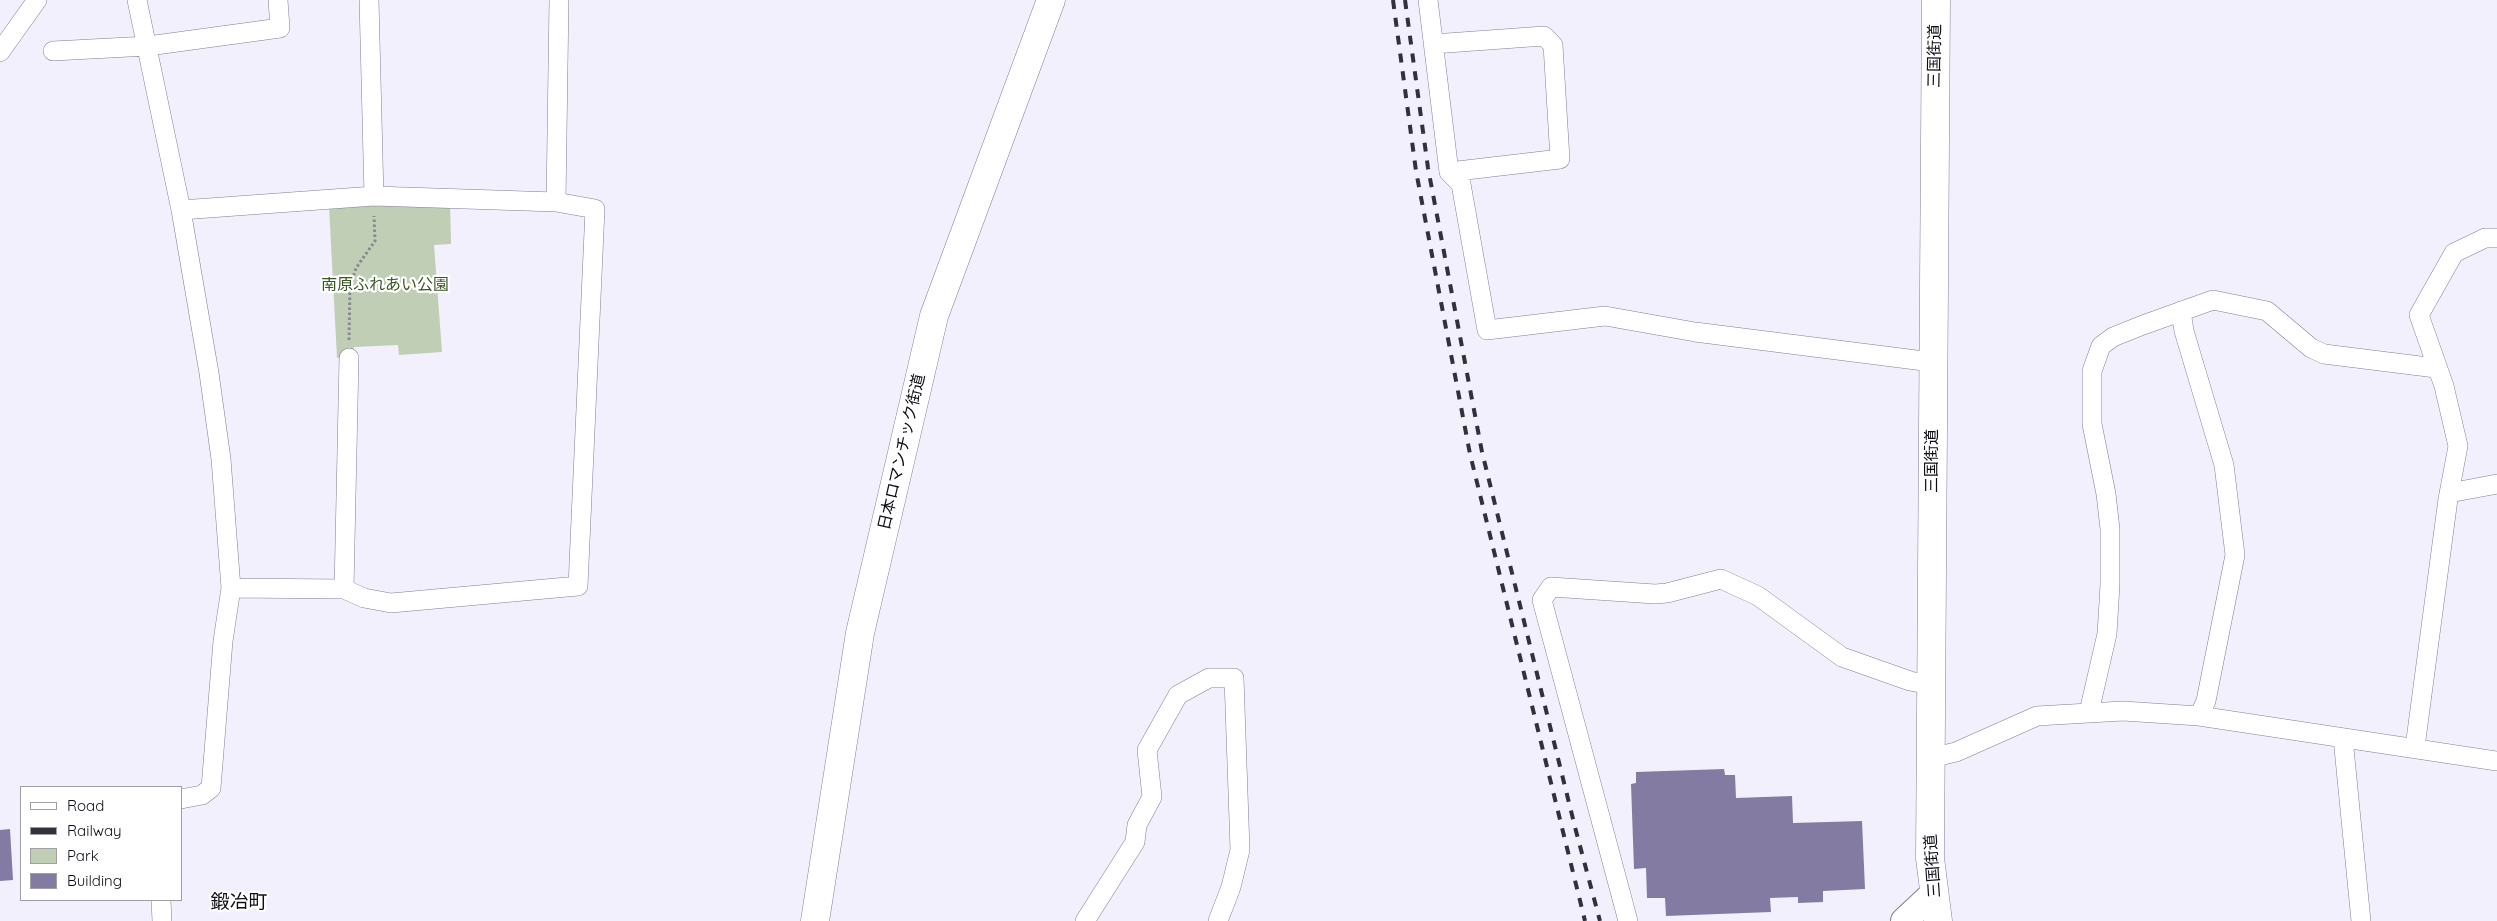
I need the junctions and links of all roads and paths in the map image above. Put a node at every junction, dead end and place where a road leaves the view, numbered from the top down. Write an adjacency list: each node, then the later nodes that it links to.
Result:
1 (37, 0): 12 (street)
2 (137, 0): 10 (street)
3 (278, 0): 10 (street)
4 (369, 0): 14 (street)
5 (560, 0): 15 (street)
6 (1051, 0): 37 (highway, 日本ロマンチック街道)
7 (1428, 0): 9 (street)
8 (1936, 0): 20 (highway, 三国街道)
9 (1433, 44): 13 (street); 13 (street)
10 (148, 46): 11 (street); 16 (street)
11 (53, 51)
12 (0, 52)
13 (1448, 172): 20 (street)
14 (374, 196): 15 (street); 16 (street); 19 (path)
15 (556, 202): 25 (street)
16 (181, 210): 24 (street)
17 (2497, 238): 21 (street)
18 (2181, 311): 21 (street); 27 (street); 28 (street)
19 (349, 358): 25 (street)
20 (1932, 362): 26 (highway, 三国街道)
21 (2436, 368): 23 (street)
22 (2497, 484): 23 (street)
23 (2449, 493): 30 (street)
24 (231, 588): 25 (street); 33 (street)
25 (344, 589)
26 (1930, 685): 31 (highway, 三国街道); 40 (street)
27 (2089, 712): 28 (street); 31 (street)
28 (2199, 716): 29 (street)
29 (2343, 738): 30 (street); 43 (street)
30 (2415, 747): 32 (street)
31 (1930, 758): 34 (highway, 三国街道)
32 (2497, 760)
33 (182, 799)
34 (1934, 893): 41 (street); 42 (highway, 三国街道)
35 (161, 901): 36 (street)
36 (162, 921)
37 (815, 921)
38 (1086, 921): 39 (street)
39 (1218, 921)
40 (1628, 921)
41 (1904, 921)
42 (1938, 921)
43 (2361, 921)

